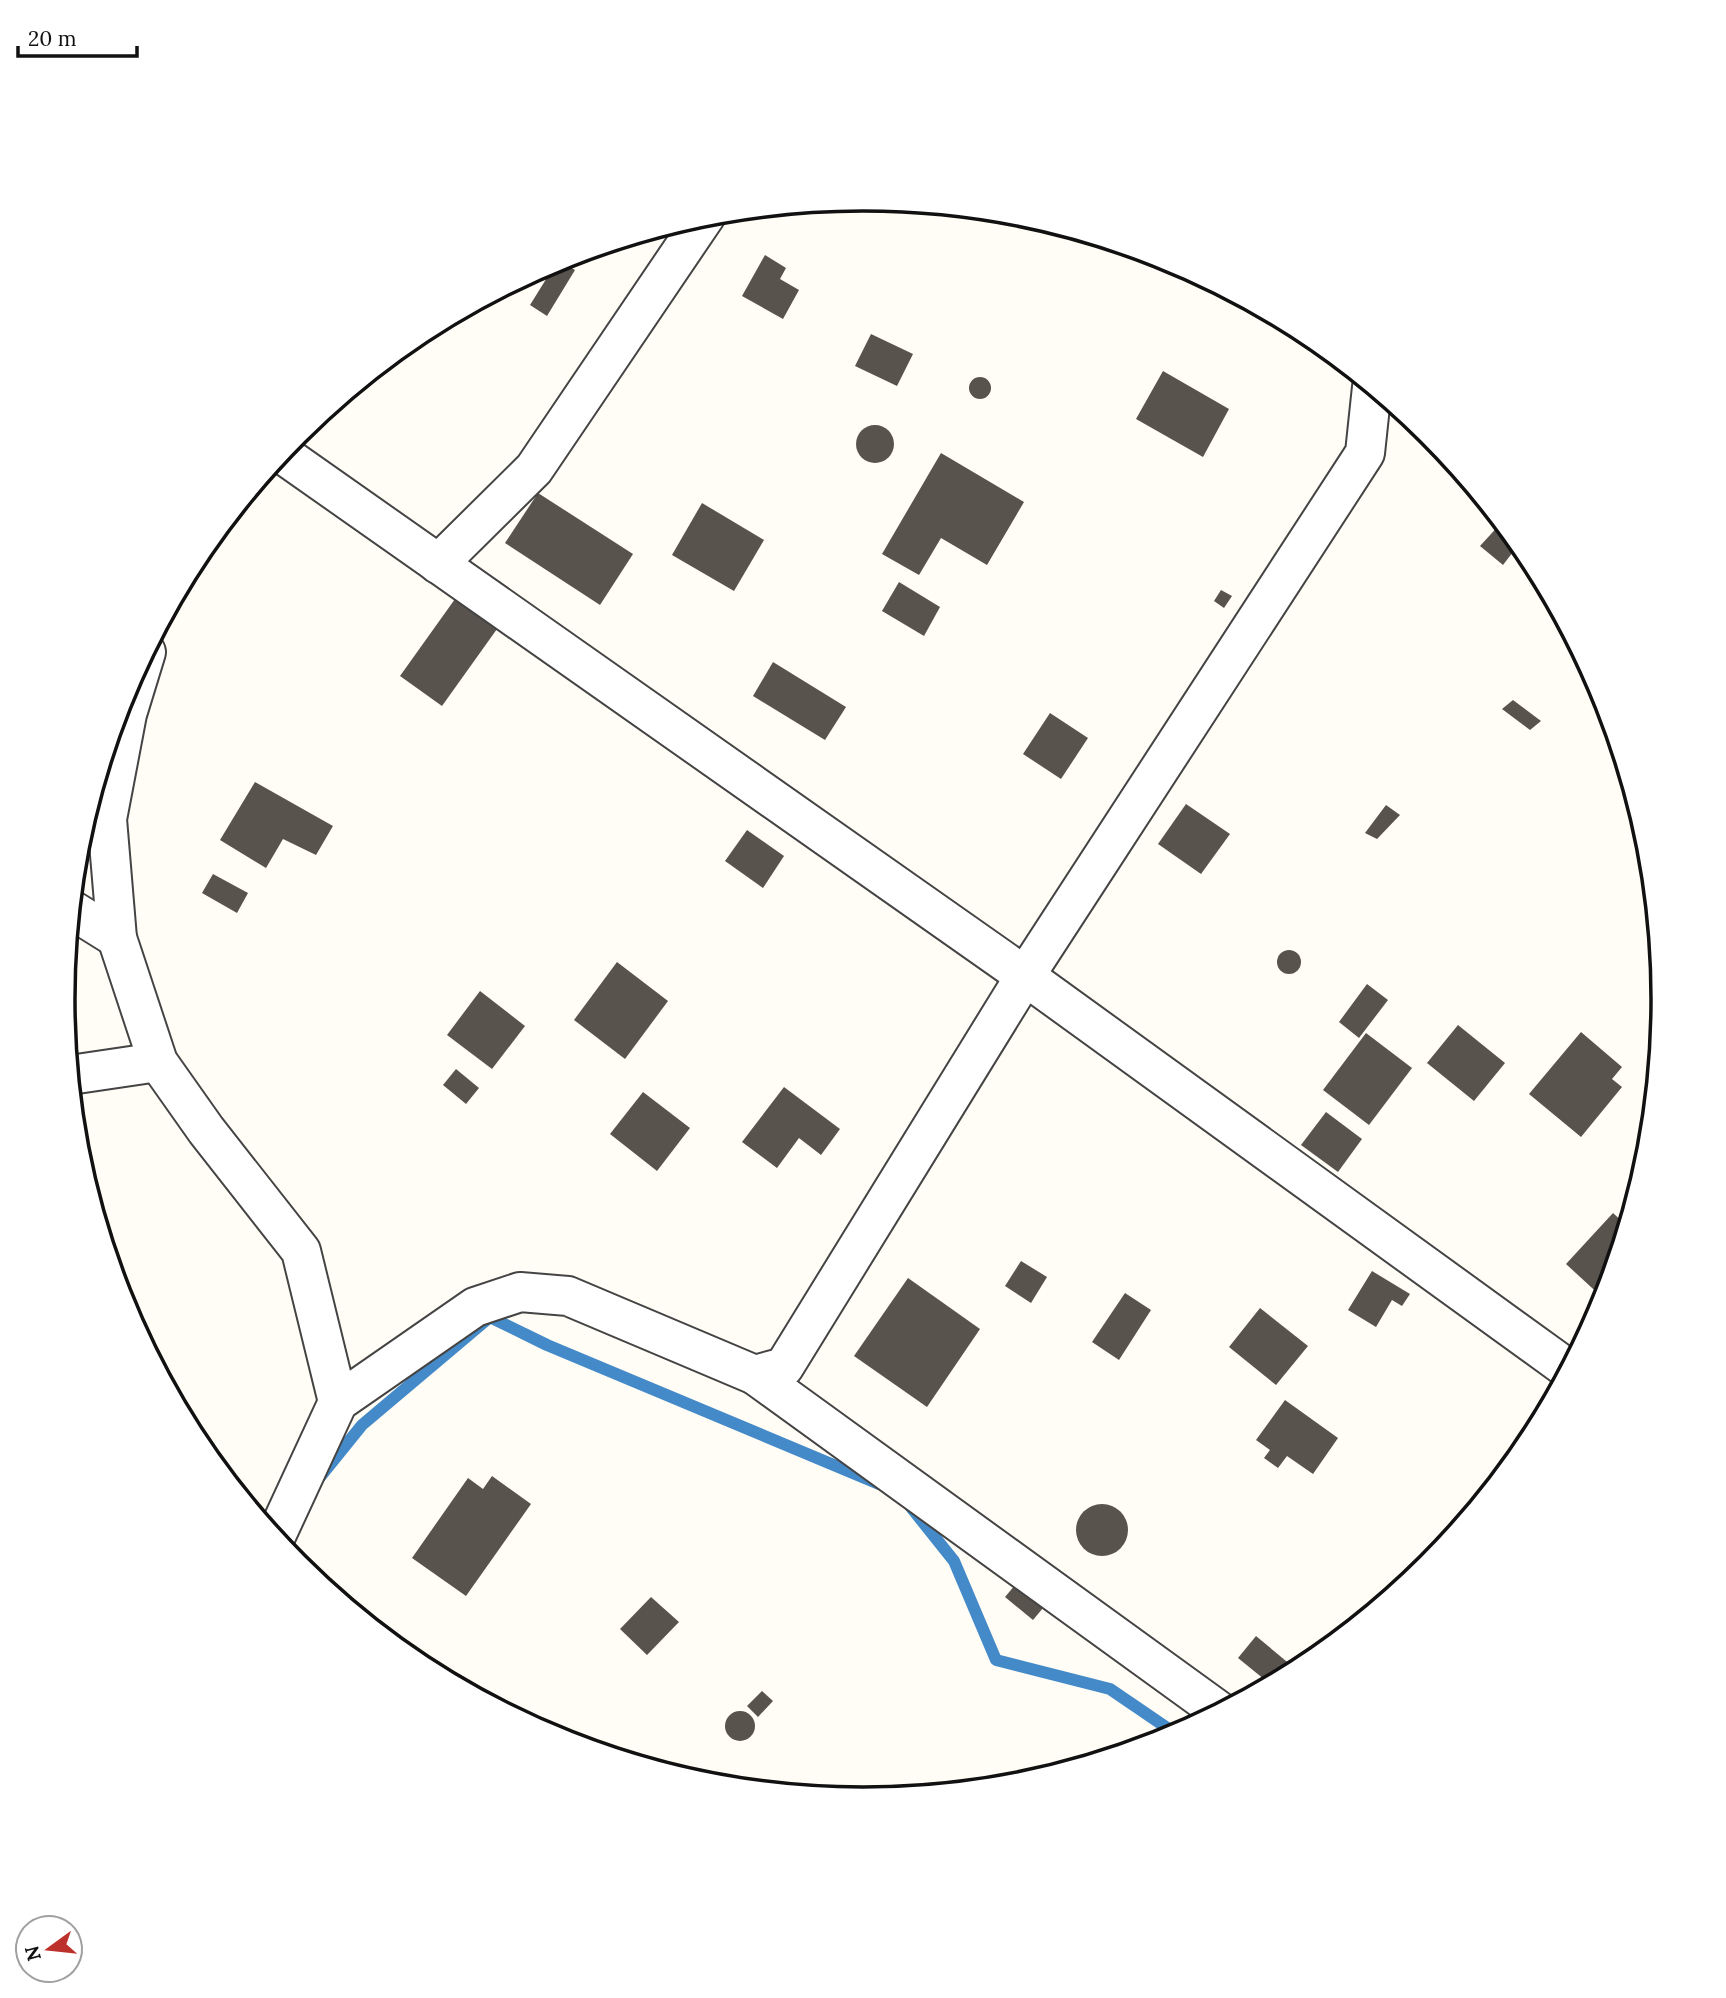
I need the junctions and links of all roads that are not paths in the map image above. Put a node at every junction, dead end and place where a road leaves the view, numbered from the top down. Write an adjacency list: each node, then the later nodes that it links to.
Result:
1 (697, 229): 4 (street)
2 (1371, 398): 8 (street)
3 (290, 459): 4 (street)
4 (438, 564): 8 (street)
5 (125, 725): 7 (street)
6 (80, 914): 7 (street)
7 (117, 938): 9 (street)
8 (1025, 976): 11 (street); 12 (street)
9 (158, 1062): 10 (street); 13 (street)
10 (79, 1074)
11 (1561, 1364)
12 (755, 1375): 13 (street); 15 (street)
13 (338, 1402): 14 (street)
14 (280, 1528)
15 (1212, 1706)

